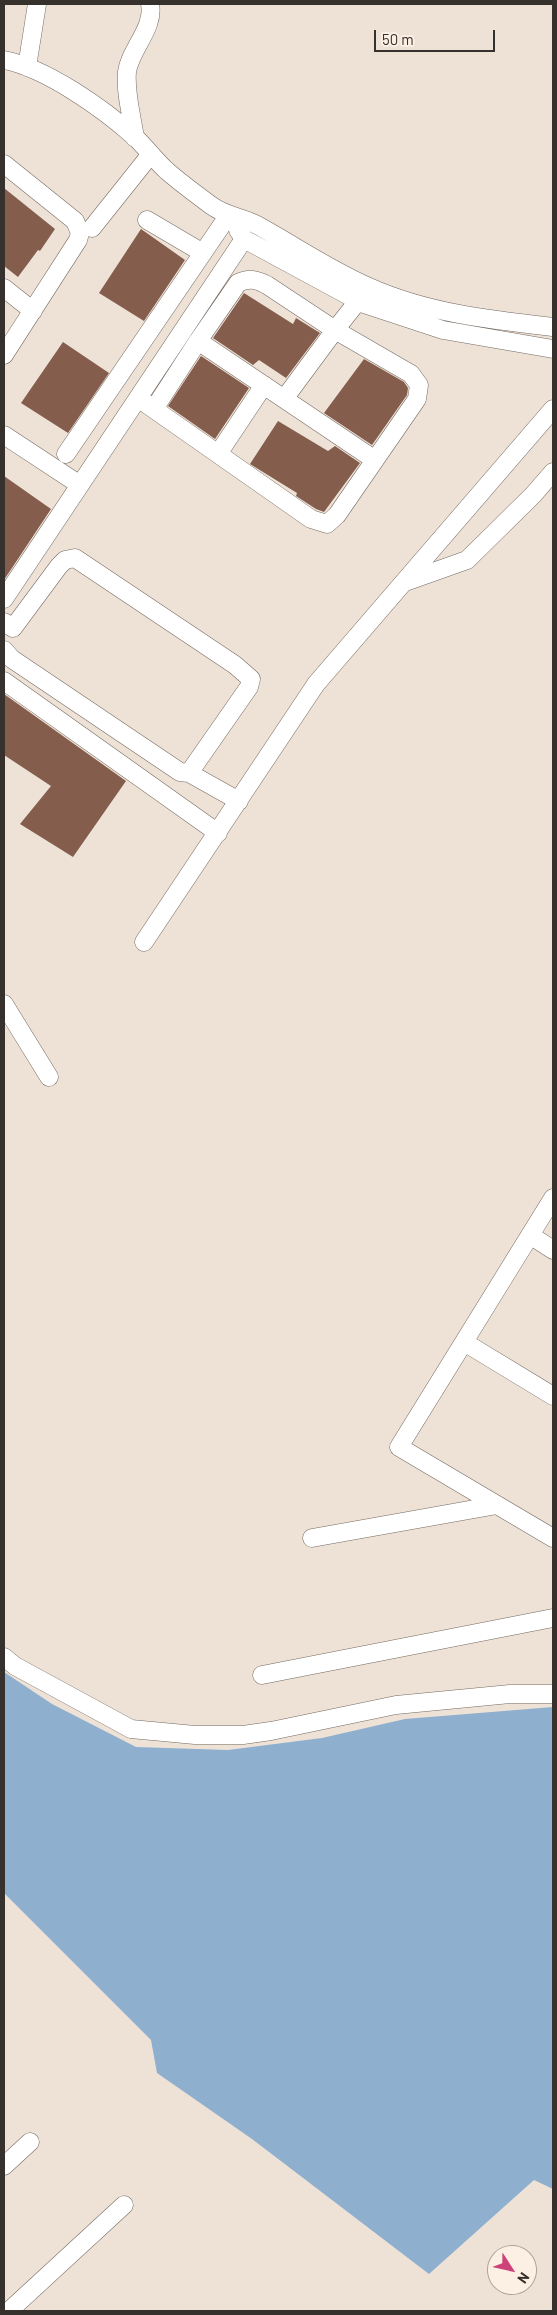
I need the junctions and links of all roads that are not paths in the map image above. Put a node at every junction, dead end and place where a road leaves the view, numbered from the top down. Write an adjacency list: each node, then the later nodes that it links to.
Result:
1 (37, 4): 4 (street)
2 (150, 4): 5 (street)
3 (4, 60): 4 (street)
4 (27, 67): 5 (street)
5 (135, 138): 6 (street)
6 (150, 154): 8 (street); 10 (street)
7 (4, 164): 15 (street)
8 (228, 216): 11 (street); 12 (street); 16 (street)
9 (147, 220): 12 (street)
10 (92, 228)
11 (244, 239): 14 (street); 22 (street)
12 (203, 253): 27 (street)
13 (4, 288): 15 (street)
14 (358, 301): 17 (street); 19 (street)
15 (33, 311): 20 (street)
16 (553, 327)
17 (335, 330): 18 (street); 23 (street); 29 (street)
18 (198, 341): 21 (street); 24 (street)
19 (553, 349)
20 (4, 355)
21 (264, 385): 23 (street); 28 (street)
22 (138, 398): 24 (street); 31 (street)
23 (284, 399): 29 (street)
24 (154, 409): 28 (street)
25 (553, 409): 32 (street)
26 (4, 435): 31 (street)
27 (66, 454)
28 (218, 454): 29 (street)
29 (375, 460)
30 (553, 472): 32 (street)
31 (80, 485): 33 (street)
32 (404, 582): 39 (street)
33 (4, 599)
34 (8, 625): 35 (street); 38 (street)
35 (4, 644)
36 (4, 650): 38 (street)
37 (4, 681): 40 (street)
38 (189, 773): 39 (street)
39 (239, 801): 40 (street)
40 (218, 833): 41 (street)
41 (144, 942)
42 (4, 1004): 43 (street)
43 (49, 1077)
44 (553, 1198): 45 (street)
45 (530, 1235): 46 (street); 47 (street)
46 (553, 1250)
47 (464, 1342): 48 (street); 49 (street)
48 (553, 1396)
49 (497, 1505): 50 (street); 51 (street)
50 (312, 1538)
51 (553, 1538)
52 (553, 1618): 54 (street)
53 (4, 1657): 55 (street)
54 (262, 1675)
55 (553, 1694)
56 (30, 2142): 57 (street)
57 (4, 2166)
58 (124, 2205): 59 (street)
59 (9, 2311)

